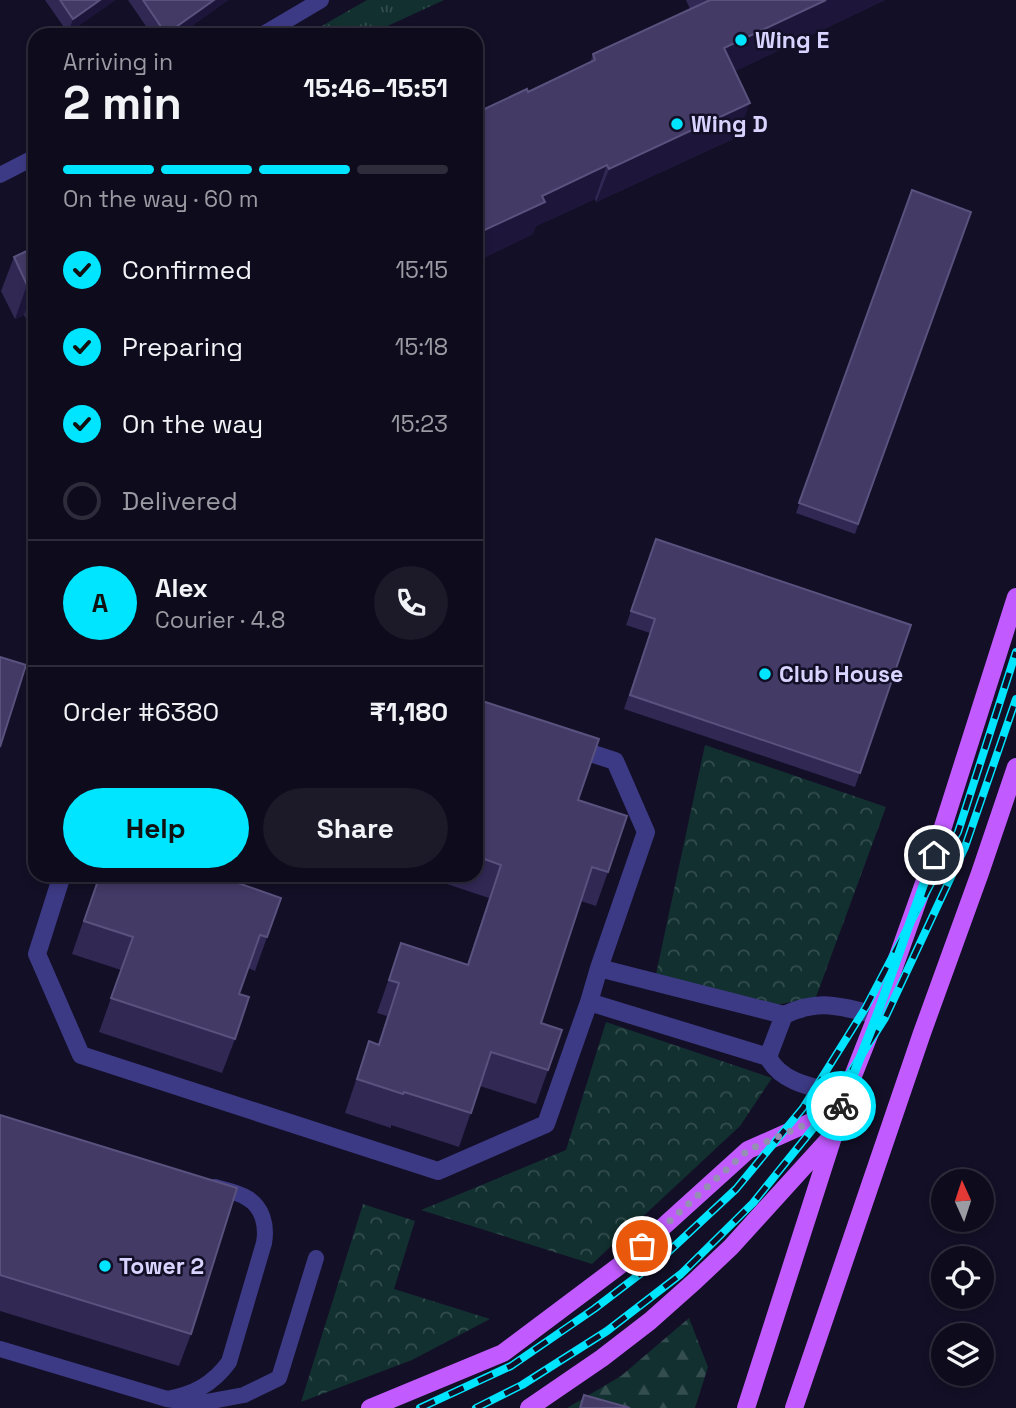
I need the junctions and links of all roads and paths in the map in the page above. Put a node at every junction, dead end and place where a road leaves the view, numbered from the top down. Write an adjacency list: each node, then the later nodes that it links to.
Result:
1 (321, 0): 2 (lane)
2 (274, 28)
3 (28, 161): 4 (lane)
4 (0, 175)
5 (1016, 597): 12 (main road)
6 (552, 740): 9 (street)
7 (1016, 767): 23 (main road)
8 (60, 882): 10 (street)
9 (599, 968): 10 (street); 11 (street)
10 (589, 1002): 13 (street)
11 (785, 1015): 12 (street); 13 (street)
12 (877, 1015): 14 (main road)
13 (768, 1056): 14 (street)
14 (843, 1102): 15 (main road); 20 (main road)
15 (834, 1134): 21 (main road); 22 (main road)
16 (195, 1181): 19 (lane)
17 (316, 1258): 19 (lane)
18 (0, 1349): 19 (lane)
19 (167, 1399)
20 (370, 1408)
21 (530, 1408)
22 (746, 1408)
23 (794, 1408)

